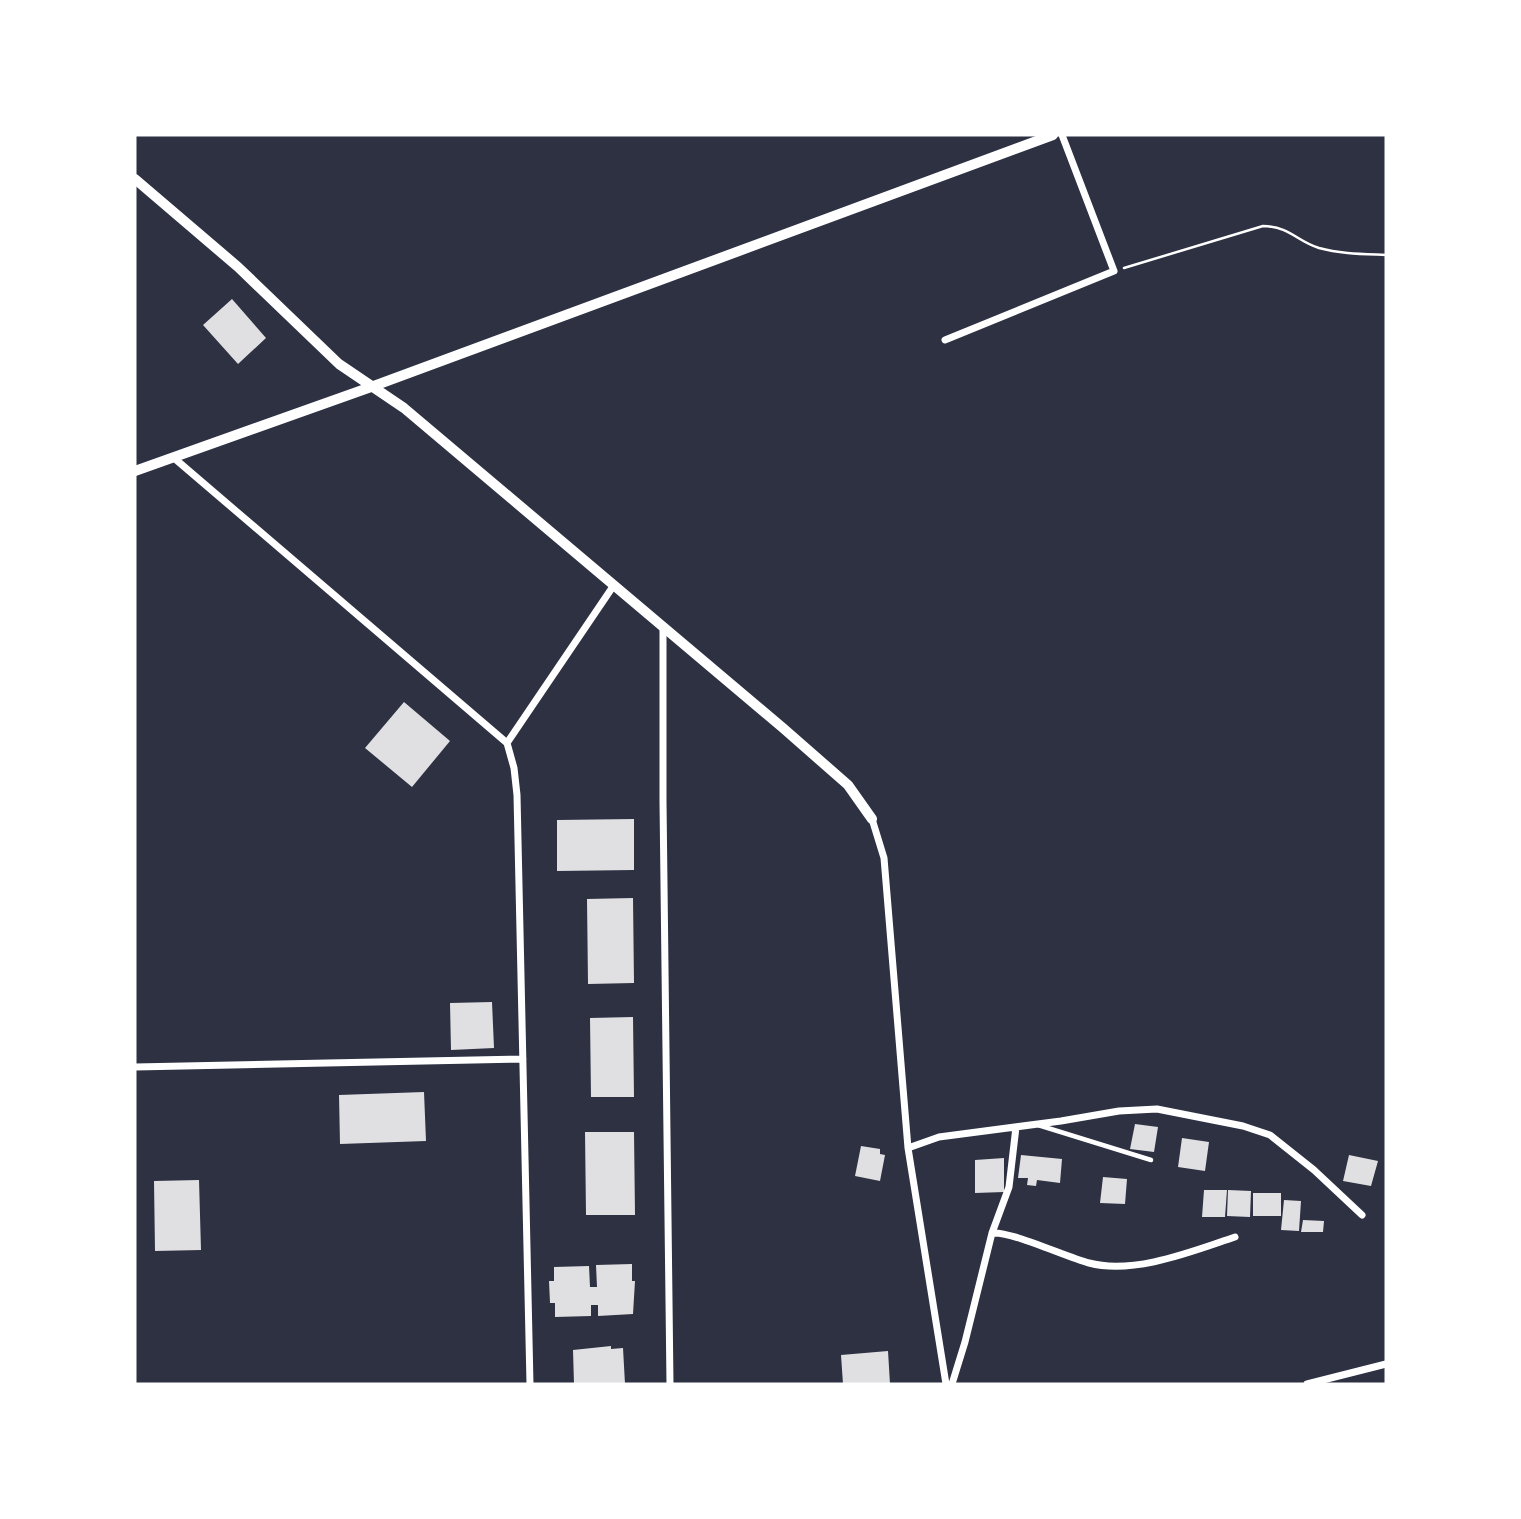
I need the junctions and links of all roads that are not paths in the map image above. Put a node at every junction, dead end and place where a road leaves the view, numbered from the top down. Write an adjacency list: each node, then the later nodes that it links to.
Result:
1 (1053, 135): 5 (street)
2 (1062, 135): 4 (street)
3 (135, 179): 5 (street)
4 (945, 340)
5 (371, 387): 6 (street); 8 (street)
6 (174, 458): 7 (street); 10 (street)
7 (135, 471)
8 (614, 585): 9 (street); 10 (street)
9 (663, 627): 11 (street); 23 (street)
10 (507, 743): 12 (street)
11 (872, 819): 16 (street)
12 (523, 1059): 13 (street); 22 (street)
13 (135, 1067)
14 (1035, 1125): 15 (street); 17 (lane); 18 (street)
15 (1016, 1127): 16 (street); 19 (street)
16 (908, 1148): 24 (street)
17 (1151, 1160)
18 (1362, 1216)
19 (992, 1233): 20 (street); 25 (street)
20 (1236, 1237)
21 (1386, 1364): 26 (street)
22 (530, 1384)
23 (670, 1384)
24 (946, 1384)
25 (952, 1384)
26 (1307, 1384)

